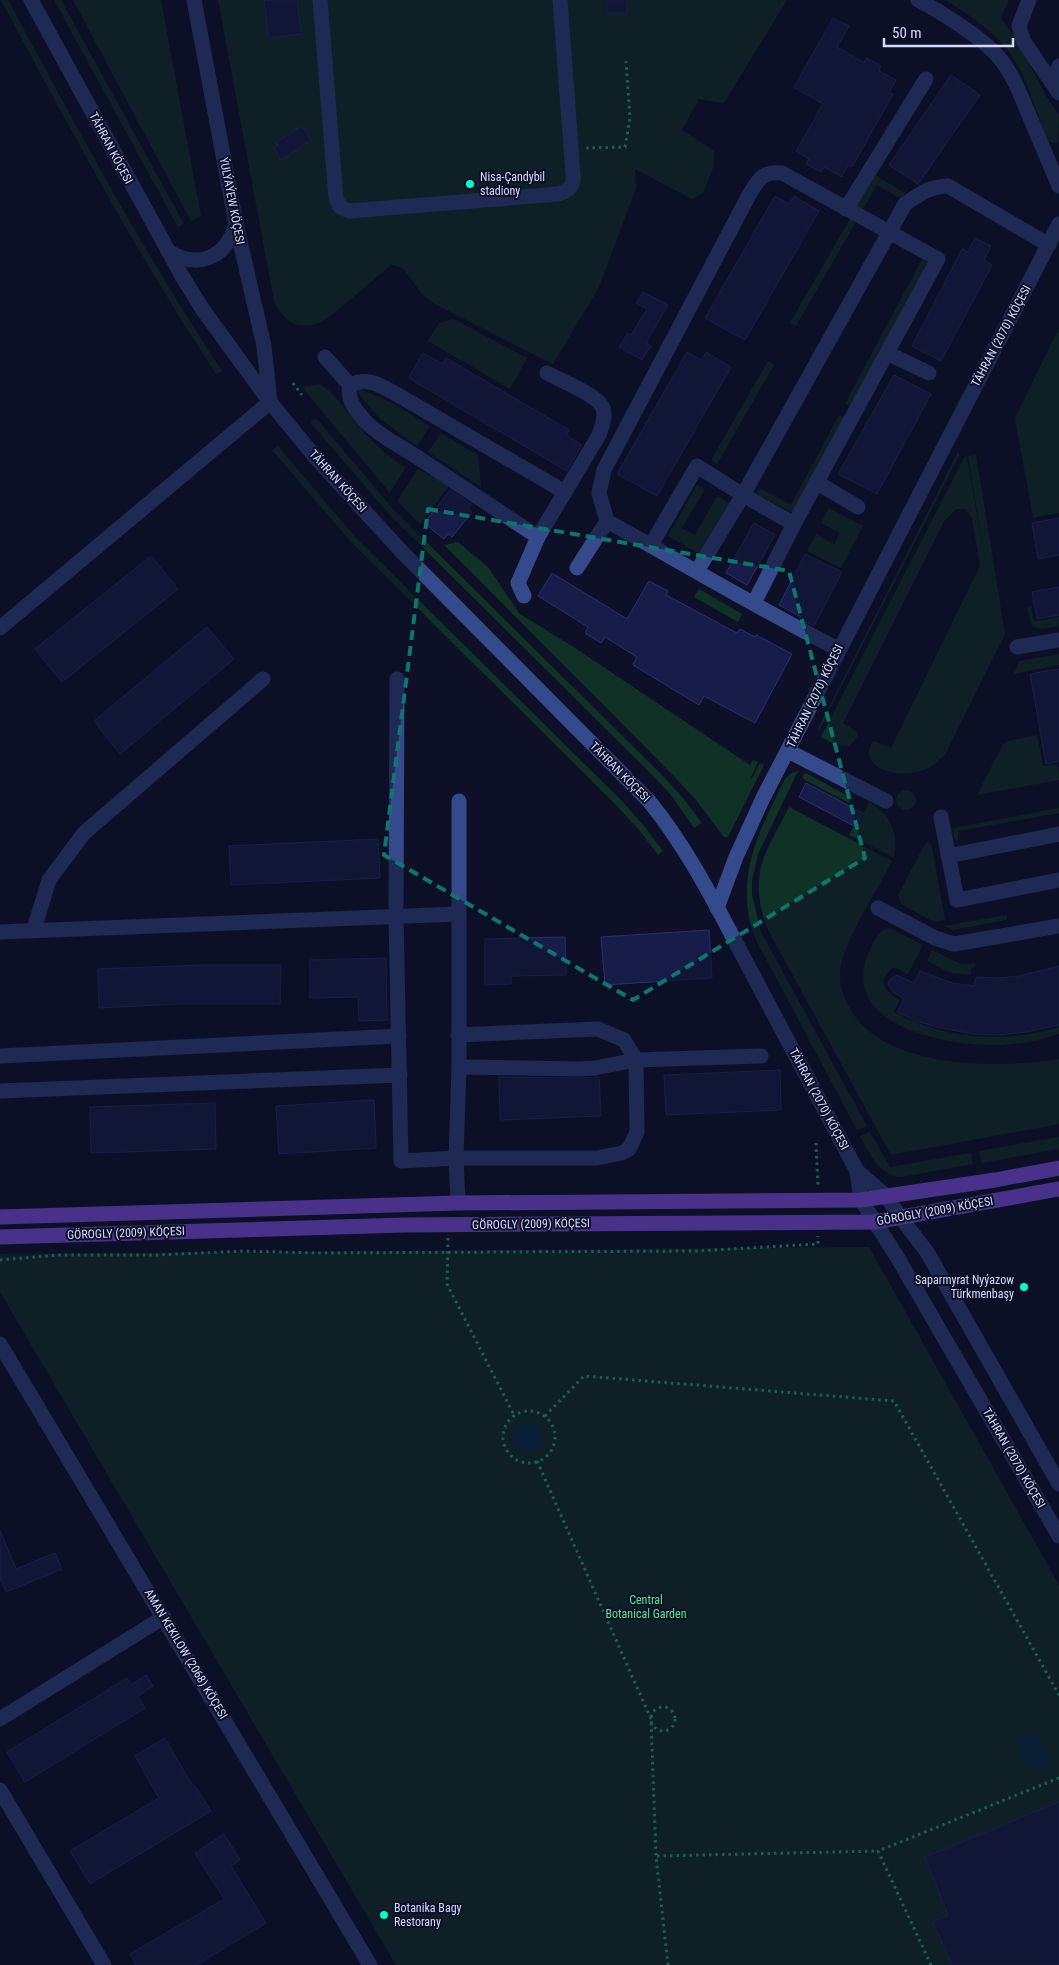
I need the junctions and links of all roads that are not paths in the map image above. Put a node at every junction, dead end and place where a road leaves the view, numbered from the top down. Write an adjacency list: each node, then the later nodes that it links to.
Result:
1 (31, 0): 16 (street, TÄHRAN KÖÇESI)
2 (194, 0): 12 (street, ÝULÝAÝEW KÖÇESI)
3 (320, 0): 4 (street)
4 (560, 0)
5 (918, 0): 10 (street)
6 (1028, 0): 9 (street)
7 (1059, 66): 9 (street)
8 (926, 79): 11 (street)
9 (1056, 89)
10 (1059, 186)
11 (846, 209): 14 (street); 27 (street)
12 (236, 224): 16 (street); 22 (street, ÝULÝAÝEW KÖÇESI)
13 (1059, 224): 15 (street, TÄHRAN (2070) KÖÇESI)
14 (889, 232): 15 (street); 17 (street); 25 (street)
15 (1048, 245): 40 (street, TÄHRAN (2070) KÖÇESI)
16 (167, 251): 22 (street, TÄHRAN KÖÇESI)
17 (887, 353): 20 (street); 23 (street)
18 (325, 358): 21 (street)
19 (547, 372): 24 (street)
20 (929, 373)
21 (350, 385): 24 (street); 29 (street)
22 (270, 402): 35 (street); 50 (street, TÄHRAN KÖÇESI)
23 (816, 482): 26 (street); 28 (street)
24 (565, 492): 29 (street)
25 (743, 495): 28 (street); 30 (street); 32 (street)
26 (858, 506)
27 (607, 521): 30 (street); 31 (street)
28 (794, 524): 34 (street)
29 (538, 538): 33 (street)
30 (651, 545): 32 (street)
31 (577, 568)
32 (697, 571): 34 (street)
33 (524, 596)
34 (754, 603): 40 (street)
35 (18, 613): 36 (street); 37 (street)
36 (0, 615)
37 (0, 628)
38 (1059, 640): 39 (street)
39 (1017, 647)
40 (838, 649): 43 (street, TÄHRAN (2070) KÖÇESI)
41 (263, 679): 55 (street)
42 (397, 679): 53 (street)
43 (788, 752): 45 (street); 50 (street, TÄHRAN (2070) KÖÇESI)
44 (459, 801): 52 (street)
45 (886, 801)
46 (941, 817): 48 (street)
47 (1059, 834): 48 (street)
48 (948, 856): 49 (street)
49 (1059, 880)
50 (717, 908): 67 (street, TÄHRAN (2070) KÖÇESI)
51 (878, 908): 54 (street)
52 (459, 914): 53 (street); 57 (street)
53 (396, 916): 55 (street); 58 (street)
54 (1059, 926)
55 (34, 929): 56 (street)
56 (0, 932)
57 (458, 1035): 61 (street); 62 (street)
58 (399, 1036): 59 (street); 63 (street)
59 (0, 1056)
60 (761, 1056): 61 (street)
61 (636, 1060): 62 (street); 65 (street)
62 (459, 1067): 65 (street)
63 (400, 1075): 64 (street); 65 (street)
64 (0, 1091)
65 (456, 1158): 71 (street)
66 (1059, 1168): 69 (main road, GÖROGLY (2009) KÖÇESI)
67 (857, 1171): 69 (street, TÄHRAN (2070) KÖÇESI); 70 (street, TÄHRAN (2070) KÖÇESI)
68 (1059, 1189): 73 (main road, GÖROGLY (2009) KÖÇESI)
69 (886, 1196): 70 (main road, GÖROGLY (2009) KÖÇESI); 73 (street, TÄHRAN (2070) KÖÇESI)
70 (861, 1200): 71 (main road, GÖROGLY (2009) KÖÇESI); 74 (street, TÄHRAN (2070) KÖÇESI)
71 (458, 1203): 72 (main road, GÖROGLY (2009) KÖÇESI)
72 (0, 1218)
73 (901, 1218): 74 (main road, GÖROGLY (2009) KÖÇESI); 77 (street, TÄHRAN (2070) KÖÇESI)
74 (874, 1222): 75 (main road, GÖROGLY (2009) KÖÇESI); 78 (street, TÄHRAN (2070) KÖÇESI)
75 (0, 1237)
76 (0, 1344): 79 (street, AMAN KEKILOW (2068) KÖÇESI)
77 (1059, 1484)
78 (1059, 1536)
79 (164, 1617): 80 (street); 83 (street, AMAN KEKILOW (2068) KÖÇESI)
80 (0, 1719)
81 (0, 1790): 82 (street)
82 (104, 1965)
83 (370, 1965)

